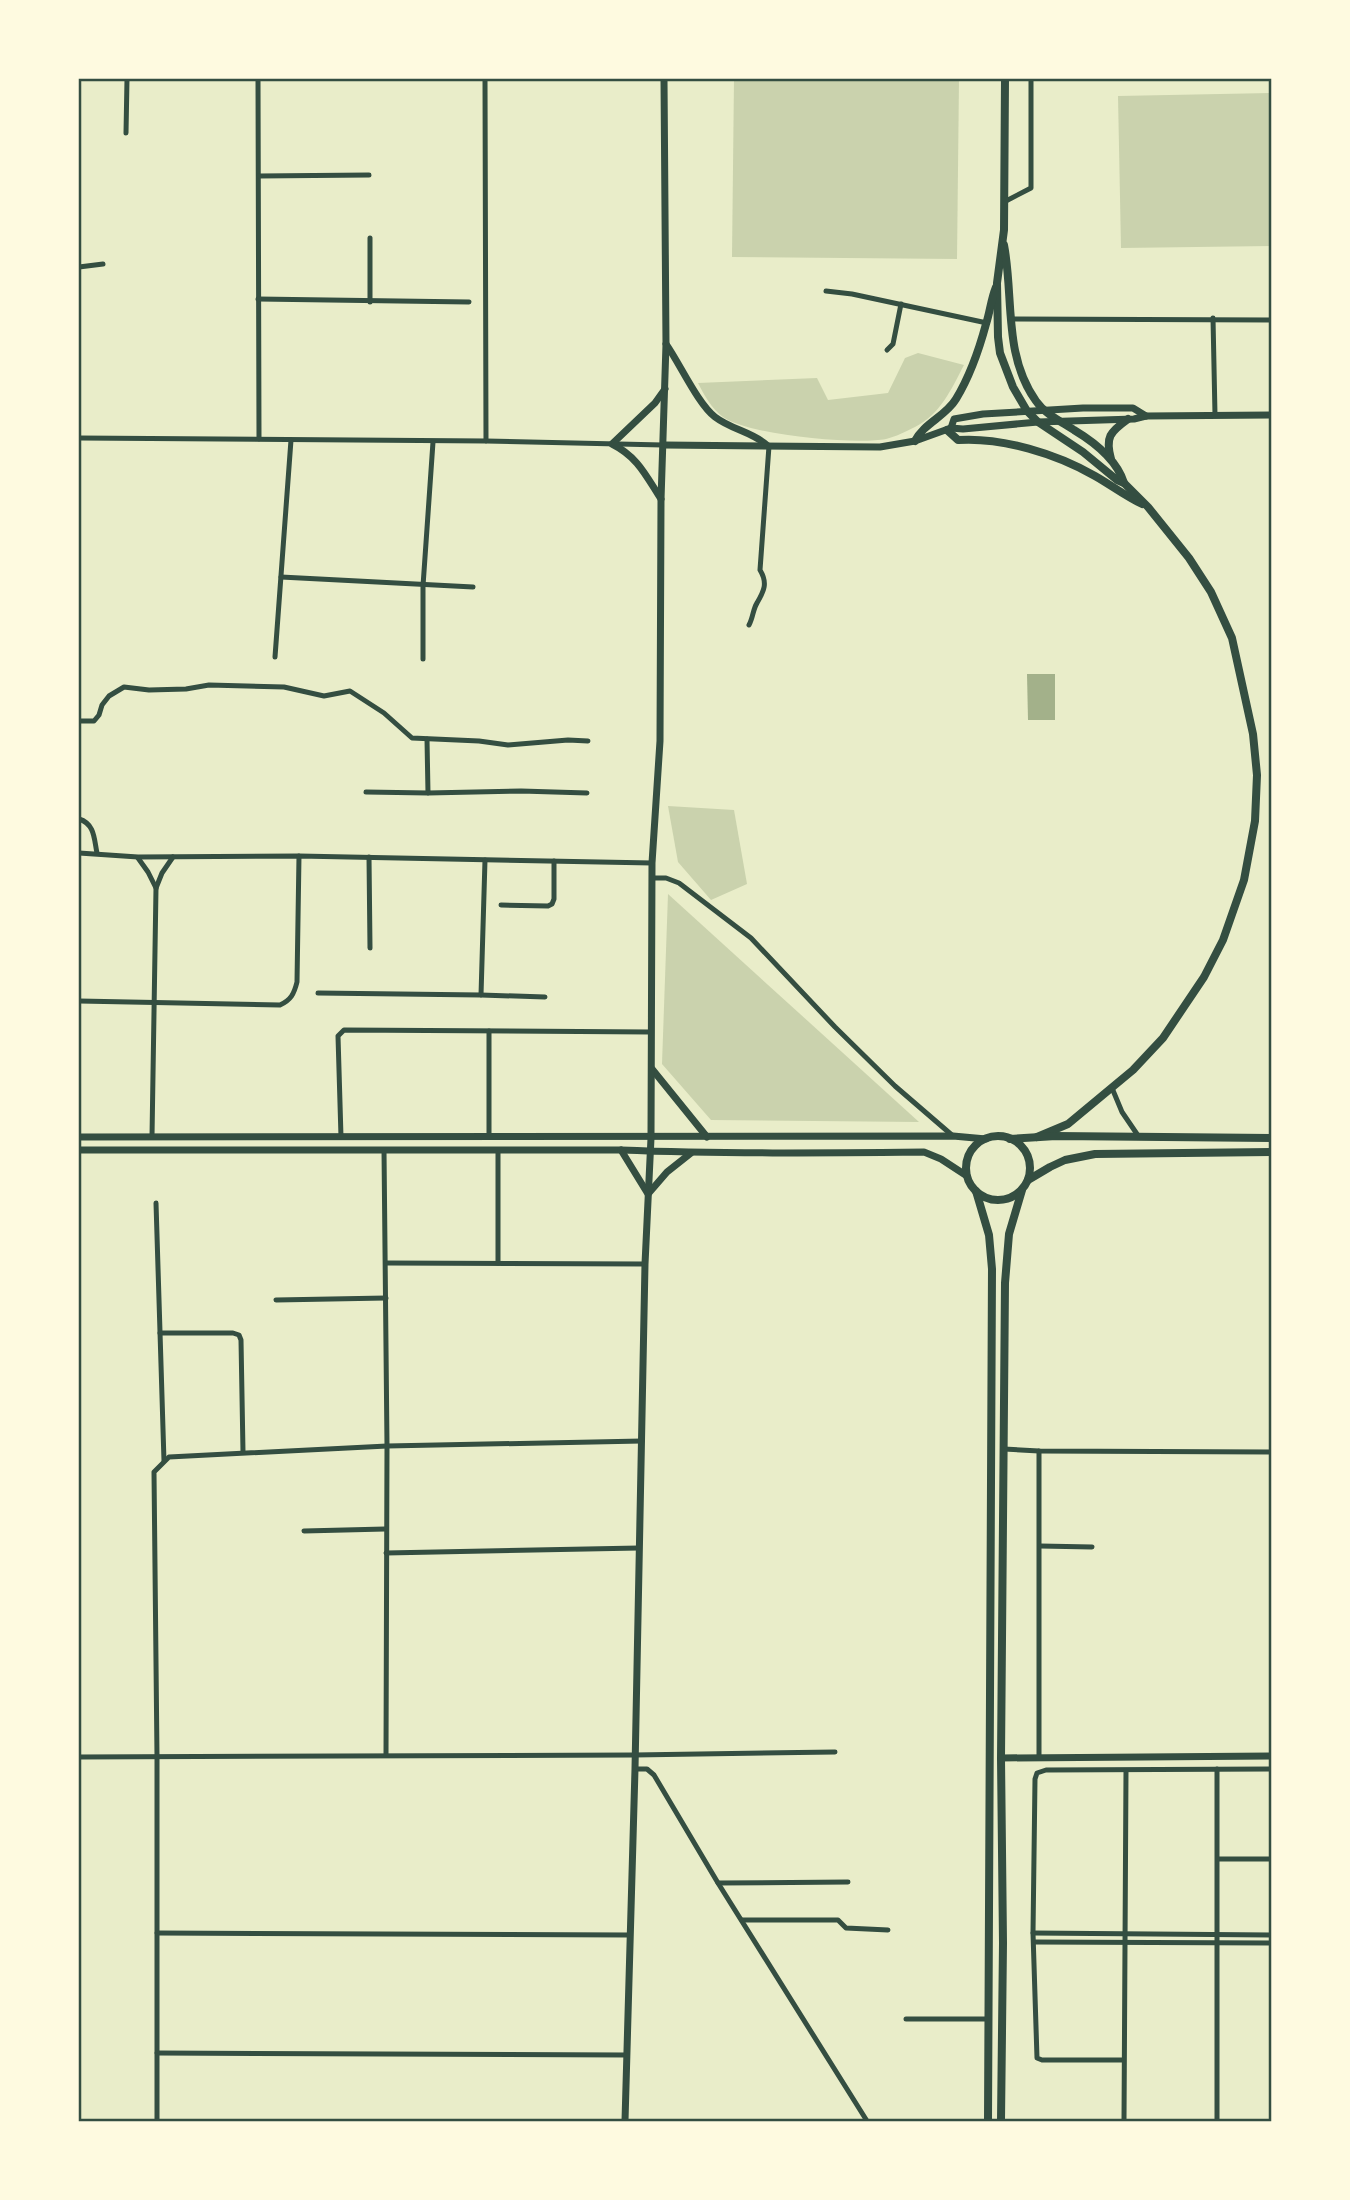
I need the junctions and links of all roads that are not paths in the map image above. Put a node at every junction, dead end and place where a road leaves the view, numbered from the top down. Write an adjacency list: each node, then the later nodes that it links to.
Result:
1 (127, 79): 7 (street)
2 (258, 79): 9 (street)
3 (485, 79): 40 (street)
4 (664, 79): 25 (street)
5 (1005, 79): 10 (main road)
6 (1031, 79): 10 (street)
7 (126, 132)
8 (369, 175): 9 (street)
9 (259, 176): 17 (street)
10 (1004, 202): 12 (main road)
11 (370, 238): 18 (street)
12 (1003, 239): 15 (main road); 22 (main road)
13 (103, 264): 14 (street)
14 (79, 267)
15 (997, 283): 24 (main road); 29 (main road)
16 (826, 290): 20 (street)
17 (258, 299): 18 (street); 38 (street)
18 (370, 302): 19 (street)
19 (469, 302)
20 (901, 304): 24 (street); 26 (street)
21 (1213, 318): 22 (street); 23 (street); 30 (street)
22 (1011, 319): 28 (main road)
23 (1271, 320)
24 (987, 323): 41 (main road)
25 (666, 344): 27 (street); 45 (street)
26 (887, 350)
27 (665, 389): 43 (street); 44 (street)
28 (1044, 410): 29 (street); 32 (street); 34 (main road)
29 (1027, 411): 35 (main road); 36 (street)
30 (1215, 415): 31 (street); 32 (street)
31 (1271, 415)
32 (1146, 416): 33 (street)
33 (1128, 419): 34 (street); 46 (main road)
34 (1058, 421): 35 (street); 46 (main road)
35 (1038, 422): 36 (street); 47 (main road)
36 (949, 429): 41 (street); 49 (main road)
37 (79, 438): 38 (street)
38 (259, 439): 39 (street)
39 (291, 440): 42 (street); 50 (street)
40 (486, 441): 42 (street); 43 (street)
41 (915, 441): 45 (street)
42 (433, 442): 51 (street)
43 (612, 444): 44 (street); 48 (street)
44 (664, 445): 45 (street); 48 (street)
45 (769, 446): 53 (street)
46 (1111, 460): 47 (main road)
47 (1124, 483): 49 (main road)
48 (662, 500): 71 (street)
49 (1148, 507): 84 (main road)
50 (281, 577): 51 (street); 54 (street)
51 (423, 586): 52 (street); 55 (street)
52 (473, 587)
53 (749, 625)
54 (275, 657)
55 (423, 659)
56 (79, 721): 57 (street)
57 (428, 739): 58 (street); 60 (street)
58 (588, 740)
59 (366, 792): 60 (street)
60 (428, 793): 61 (street)
61 (587, 793)
62 (79, 819): 64 (street)
63 (79, 853): 64 (street)
64 (97, 853): 66 (street)
65 (299, 856): 67 (street); 68 (street); 80 (street)
66 (138, 857): 67 (street); 73 (street)
67 (173, 857): 73 (street)
68 (369, 857): 69 (street); 75 (street)
69 (485, 860): 70 (street); 77 (street)
70 (554, 861): 71 (street); 74 (street)
71 (652, 863): 72 (street)
72 (652, 878): 82 (street); 85 (street)
73 (156, 888): 80 (street)
74 (501, 905)
75 (370, 948)
76 (318, 993): 77 (street)
77 (481, 995): 78 (street)
78 (545, 997)
79 (79, 1001): 80 (street)
80 (155, 1001): 86 (street)
81 (489, 1031): 82 (street); 87 (street); 88 (street)
82 (650, 1032): 83 (street)
83 (651, 1069): 89 (street); 94 (street)
84 (1112, 1088): 90 (main road); 91 (street)
85 (953, 1136): 89 (street); 96 (street)
86 (152, 1137): 87 (street); 92 (street)
87 (341, 1137): 93 (street)
88 (489, 1137): 93 (street); 94 (street)
89 (707, 1137): 94 (street)
90 (1037, 1137): 91 (main road); 97 (main road)
91 (1139, 1137): 95 (main road)
92 (79, 1138)
93 (409, 1138): 98 (street)
94 (651, 1138): 103 (street)
95 (1271, 1138)
96 (986, 1139): 97 (main road); 106 (main road)
97 (1010, 1139): 107 (main road)
98 (408, 1149): 100 (street); 102 (street)
99 (79, 1150): 100 (street)
100 (384, 1150): 112 (street)
101 (621, 1150): 102 (street); 103 (street); 110 (street)
102 (498, 1151): 113 (street)
103 (650, 1152): 105 (street); 110 (street)
104 (1271, 1152): 107 (main road)
105 (692, 1153): 106 (street); 110 (street)
106 (967, 1177): 109 (main road)
107 (1028, 1180): 108 (main road)
108 (1022, 1190): 109 (main road); 120 (main road)
109 (976, 1191): 160 (main road)
110 (648, 1194): 114 (street)
111 (156, 1203): 117 (street)
112 (386, 1263): 113 (street); 115 (street)
113 (498, 1263): 114 (street)
114 (645, 1264): 118 (street)
115 (386, 1298): 116 (street); 119 (street)
116 (276, 1300)
117 (160, 1333): 122 (street); 124 (street)
118 (642, 1441): 119 (street); 129 (street)
119 (387, 1446): 122 (street); 125 (street)
120 (1004, 1449): 121 (street); 138 (main road)
121 (1039, 1451): 123 (street); 127 (street)
122 (243, 1452): 124 (street)
123 (1271, 1452)
124 (164, 1461): 136 (street)
125 (385, 1529): 126 (street); 130 (street)
126 (304, 1531)
127 (1040, 1546): 128 (street); 137 (street)
128 (1092, 1547)
129 (639, 1548): 130 (street); 133 (street)
130 (386, 1553): 132 (street)
131 (835, 1752): 133 (street)
132 (386, 1755): 133 (street); 136 (street)
133 (634, 1755): 139 (street)
134 (1271, 1756): 137 (street)
135 (79, 1757): 136 (street)
136 (157, 1757): 149 (street)
137 (1039, 1757): 138 (street)
138 (1001, 1758): 168 (main road)
139 (635, 1769): 146 (street); 152 (street)
140 (1217, 1769): 141 (street); 142 (street); 143 (street)
141 (1271, 1769)
142 (1126, 1770): 150 (street); 151 (street)
143 (1217, 1859): 144 (street); 153 (street)
144 (1271, 1859)
145 (848, 1882): 146 (street)
146 (718, 1884): 147 (street)
147 (741, 1920): 148 (street); 166 (street)
148 (888, 1930)
149 (157, 1933): 152 (street); 161 (street)
150 (1034, 1933): 151 (street); 155 (street)
151 (1124, 1934): 153 (street); 156 (street)
152 (629, 1935): 162 (street)
153 (1217, 1935): 154 (street); 157 (street)
154 (1271, 1935)
155 (1034, 1942): 156 (street); 163 (street)
156 (1124, 1943): 157 (street); 163 (street)
157 (1217, 1943): 158 (street); 170 (street)
158 (1271, 1943)
159 (906, 2019): 160 (street)
160 (989, 2019): 167 (main road)
161 (158, 2053): 162 (street); 164 (street)
162 (626, 2055): 165 (street)
163 (1123, 2060): 169 (street)
164 (157, 2121)
165 (625, 2121)
166 (867, 2121)
167 (988, 2121)
168 (1001, 2121)
169 (1124, 2121)
170 (1217, 2121)

